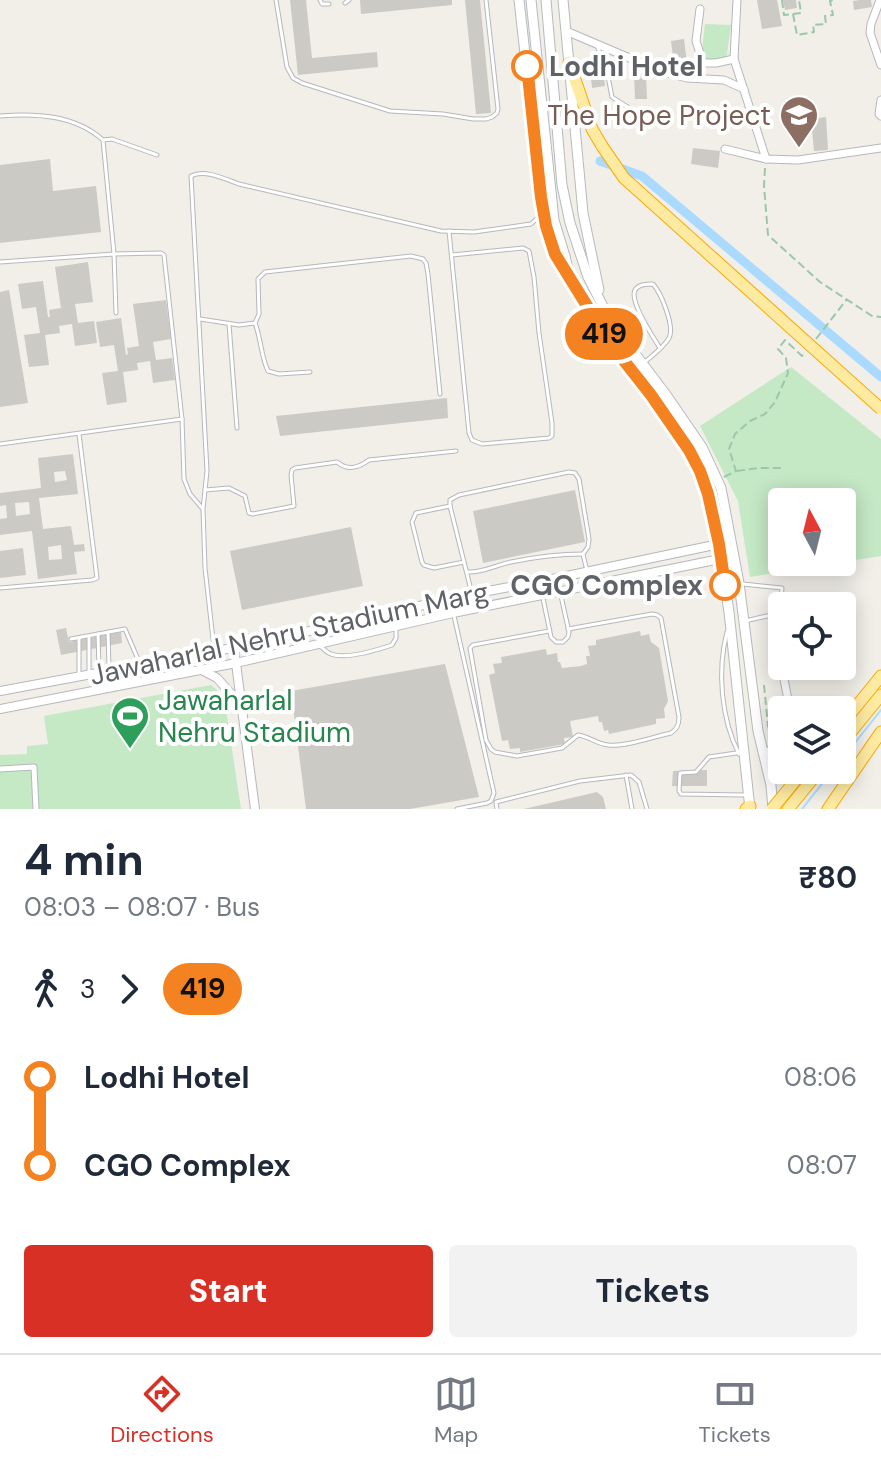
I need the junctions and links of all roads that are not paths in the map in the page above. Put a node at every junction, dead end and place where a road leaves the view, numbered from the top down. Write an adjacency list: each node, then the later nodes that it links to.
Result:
1 (276, 0): 3 (lane)
2 (320, 0): 10 (lane)
3 (486, 0)
4 (517, 0): 27 (main road)
5 (531, 0): 32 (main road)
6 (546, 0): 33 (main road)
7 (563, 0): 12 (main road)
8 (737, 0): 14 (street)
9 (880, 0): 16 (street)
10 (329, 4)
11 (700, 9): 14 (street)
12 (566, 31): 13 (street); 15 (main road)
13 (595, 43): 17 (street); 19 (lane)
14 (734, 59): 17 (street)
15 (569, 62): 33 (main road); 42 (highway, bridge)
16 (881, 65)
17 (744, 89): 26 (street)
18 (881, 100): 21 (street)
19 (640, 115)
20 (0, 116): 22 (lane)
21 (881, 116)
22 (103, 140): 25 (lane); 29 (lane)
23 (881, 148): 26 (street)
24 (725, 149): 26 (street)
25 (157, 155)
26 (766, 159)
27 (544, 212): 28 (lane); 32 (main road)
28 (449, 231): 30 (lane); 35 (lane)
29 (114, 254): 31 (lane); 34 (lane); 43 (lane)
30 (452, 255): 30 (lane)
31 (0, 262)
32 (571, 282): 51 (main road)
33 (601, 301): 39 (main road)
34 (116, 313)
35 (200, 319): 37 (lane); 48 (lane)
36 (255, 323): 37 (lane); 40 (lane); 41 (lane)
37 (229, 324): 44 (lane)
38 (660, 348): 38 (lane); 39 (lane)
39 (643, 364): 59 (main road)
40 (310, 372)
41 (440, 394)
42 (881, 409)
43 (182, 419): 45 (lane); 50 (lane)
44 (237, 428)
45 (79, 434): 46 (lane); 60 (lane)
46 (0, 444)
47 (456, 451): 48 (lane)
48 (205, 490): 50 (lane)
49 (450, 506): 52 (lane); 54 (lane); 54 (lane)
50 (203, 509): 77 (lane)
51 (719, 544): 53 (main road); 55 (street, Jawaharlal Nehru Stadium Marg)
52 (583, 554): 55 (lane); 56 (lane)
53 (720, 559): 61 (street, Jawaharlal Nehru Stadium Marg); 65 (main road)
54 (464, 562): 56 (lane)
55 (587, 571): 57 (street, Jawaharlal Nehru Stadium Marg)
56 (467, 572): 62 (lane)
57 (557, 578): 58 (street, Jawaharlal Nehru Stadium Marg); 61 (lane)
58 (540, 581): 62 (street, Jawaharlal Nehru Stadium Marg); 63 (lane)
59 (739, 583): 66 (main road); 66 (lane)
60 (0, 588)
61 (560, 591): 63 (street, Jawaharlal Nehru Stadium Marg); 68 (lane)
62 (472, 594): 76 (street, Jawaharlal Nehru Stadium Marg)
63 (542, 595): 64 (street, Jawaharlal Nehru Stadium Marg); 69 (lane)
64 (453, 613): 67 (street, Jawaharlal Nehru Stadium Marg); 102 (lane)
65 (730, 621): 92 (main road); 92 (lane)
66 (744, 621): 94 (main road)
67 (396, 626): 75 (street, Jawaharlal Nehru Stadium Marg); 75 (lane)
68 (568, 629): 69 (lane); 69 (lane)
69 (549, 631)
70 (108, 632): 71 (lane); 79 (lane); 81 (lane)
71 (98, 634): 72 (lane); 82 (lane)
72 (89, 636): 73 (lane); 82 (lane)
73 (79, 638): 74 (lane); 84 (lane)
74 (71, 639)
75 (318, 644): 78 (street, Jawaharlal Nehru Stadium Marg)
76 (234, 648): 77 (street, Jawaharlal Nehru Stadium Marg); 78 (street)
77 (215, 652): 79 (street, Jawaharlal Nehru Stadium Marg)
78 (236, 663): 80 (street, Jawaharlal Nehru Stadium Marg); 87 (street)
79 (141, 666): 81 (street, Jawaharlal Nehru Stadium Marg)
80 (200, 669): 87 (street); 89 (street, Jawaharlal Nehru Stadium Marg)
81 (109, 671): 82 (street, Jawaharlal Nehru Stadium Marg)
82 (94, 674): 84 (street, Jawaharlal Nehru Stadium Marg)
83 (881, 676): 88 (highway)
84 (79, 677): 85 (street, Jawaharlal Nehru Stadium Marg)
85 (0, 691)
86 (881, 695): 90 (highway)
87 (242, 705): 101 (street)
88 (856, 707)
89 (0, 709)
90 (856, 726)
91 (881, 732): 108 (highway)
92 (741, 752): 99 (main road); 99 (lane)
93 (768, 752): 94 (street)
94 (764, 756): 106 (main road)
95 (0, 769): 100 (street)
96 (626, 775): 103 (lane); 104 (lane); 105 (lane)
97 (793, 784): 106 (highway, bridge)
98 (809, 784): 107 (highway)
99 (748, 805)
100 (36, 809)
101 (255, 809)
102 (457, 809)
103 (497, 809)
104 (632, 809)
105 (647, 809)
106 (772, 809)
107 (788, 809)
108 (828, 809)

